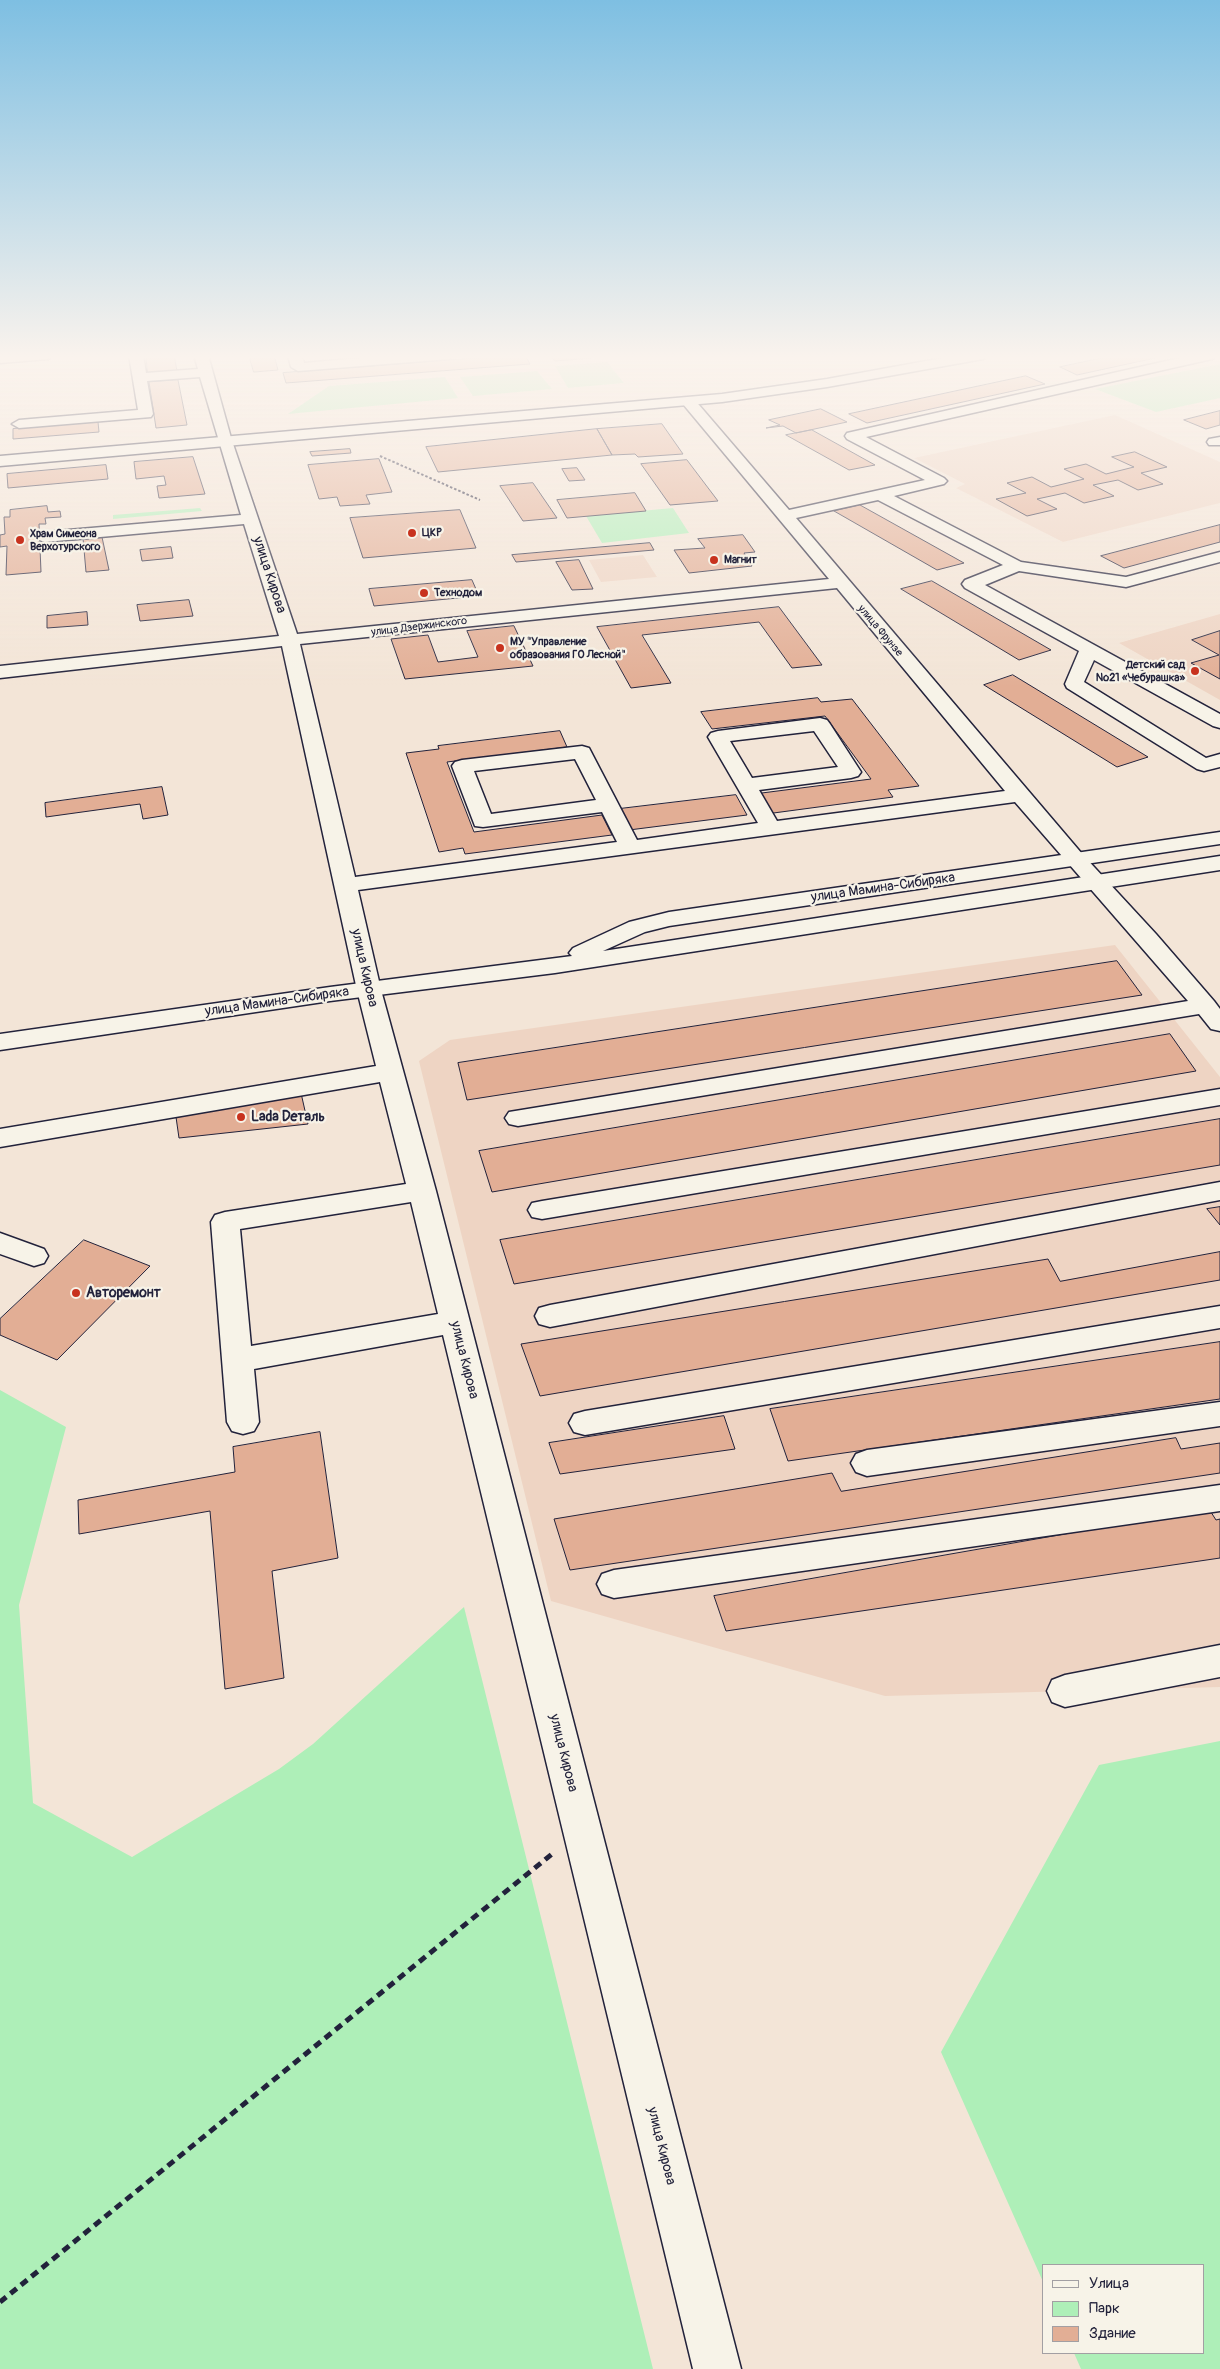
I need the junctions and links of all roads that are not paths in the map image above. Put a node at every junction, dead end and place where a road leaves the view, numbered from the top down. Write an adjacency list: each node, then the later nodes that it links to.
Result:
1 (232, 466): 6 (street, улица Кирова)
2 (742, 466): 5 (street, улица Фрунзе)
3 (909, 466): 4 (street)
4 (881, 494): 5 (street); 9 (street)
5 (785, 516): 10 (street, улица Фрунзе)
6 (250, 519): 7 (street); 11 (street, улица Кирова)
7 (46, 538)
8 (1220, 558): 9 (street)
9 (1017, 566): 12 (street)
10 (839, 583): 11 (street, улица Дзержинского); 17 (street, улица Фрунзе)
11 (290, 641): 13 (street, улица Дзержинского); 25 (street, улица Кирова)
12 (1089, 649): 14 (street); 15 (street)
13 (0, 672)
14 (1220, 722)
15 (1220, 760)
16 (746, 785): 16 (street); 19 (street)
17 (1019, 794): 19 (street); 22 (street, улица Фрунзе)
18 (609, 805): 18 (street); 21 (street)
19 (771, 828): 21 (street)
20 (1220, 838): 22 (street, улица Мамина-Сибиряка)
21 (630, 847): 25 (street)
22 (1075, 860): 24 (street, улица Фрунзе); 26 (street, улица Мамина-Сибиряка)
23 (1220, 863): 24 (street, улица Мамина-Сибиряка)
24 (1096, 883): 26 (street, улица Мамина-Сибиряка); 28 (street, улица Фрунзе)
25 (344, 885): 27 (street, улица Кирова)
26 (555, 966): 27 (street, улица Мамина-Сибиряка)
27 (369, 990): 29 (street, улица Мамина-Сибиряка); 30 (street, улица Кирова)
28 (1212, 1015): 32 (street)
29 (0, 1042)
30 (390, 1072): 33 (street); 34 (street, улица Кирова)
31 (1220, 1096): 36 (street)
32 (518, 1118)
33 (0, 1138)
34 (422, 1191): 41 (street, улица Кирова); 42 (street)
35 (1220, 1191): 39 (street)
36 (542, 1210)
37 (0, 1243): 38 (street)
38 (34, 1256)
39 (550, 1316)
40 (1220, 1317): 45 (street)
41 (455, 1322): 42 (street); 51 (street, улица Кирова)
42 (238, 1360): 44 (street)
43 (1220, 1414): 46 (street)
44 (244, 1422)
45 (585, 1423)
46 (867, 1463)
47 (1220, 1498): 48 (street)
48 (614, 1584)
49 (1220, 1661): 50 (street)
50 (1065, 1691)
51 (717, 2369)

